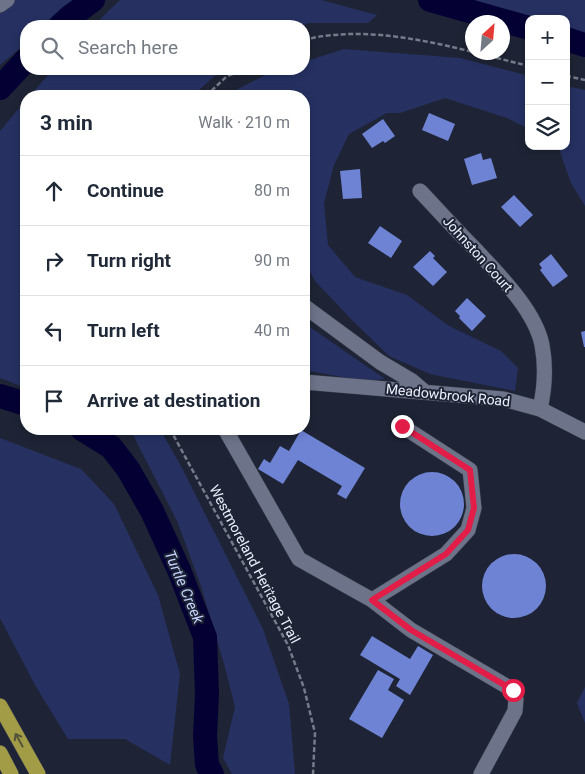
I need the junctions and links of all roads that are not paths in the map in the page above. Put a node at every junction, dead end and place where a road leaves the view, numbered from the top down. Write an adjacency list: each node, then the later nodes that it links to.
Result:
1 (7, 0): 2 (street)
2 (0, 5)
3 (420, 190): 7 (street, Johnston Court)
4 (310, 310): 6 (street)
5 (310, 382): 6 (street, Meadowbrook Road)
6 (425, 392): 7 (street, Meadowbrook Road)
7 (540, 409): 9 (street, Meadowbrook Road)
8 (402, 426): 11 (street)
9 (585, 432)
10 (227, 435): 11 (street)
11 (372, 600): 16 (street)
12 (0, 706): 15 (highway, one-way to 12)
13 (0, 753): 14 (highway)
14 (11, 774)
15 (38, 774)
16 (481, 774)

